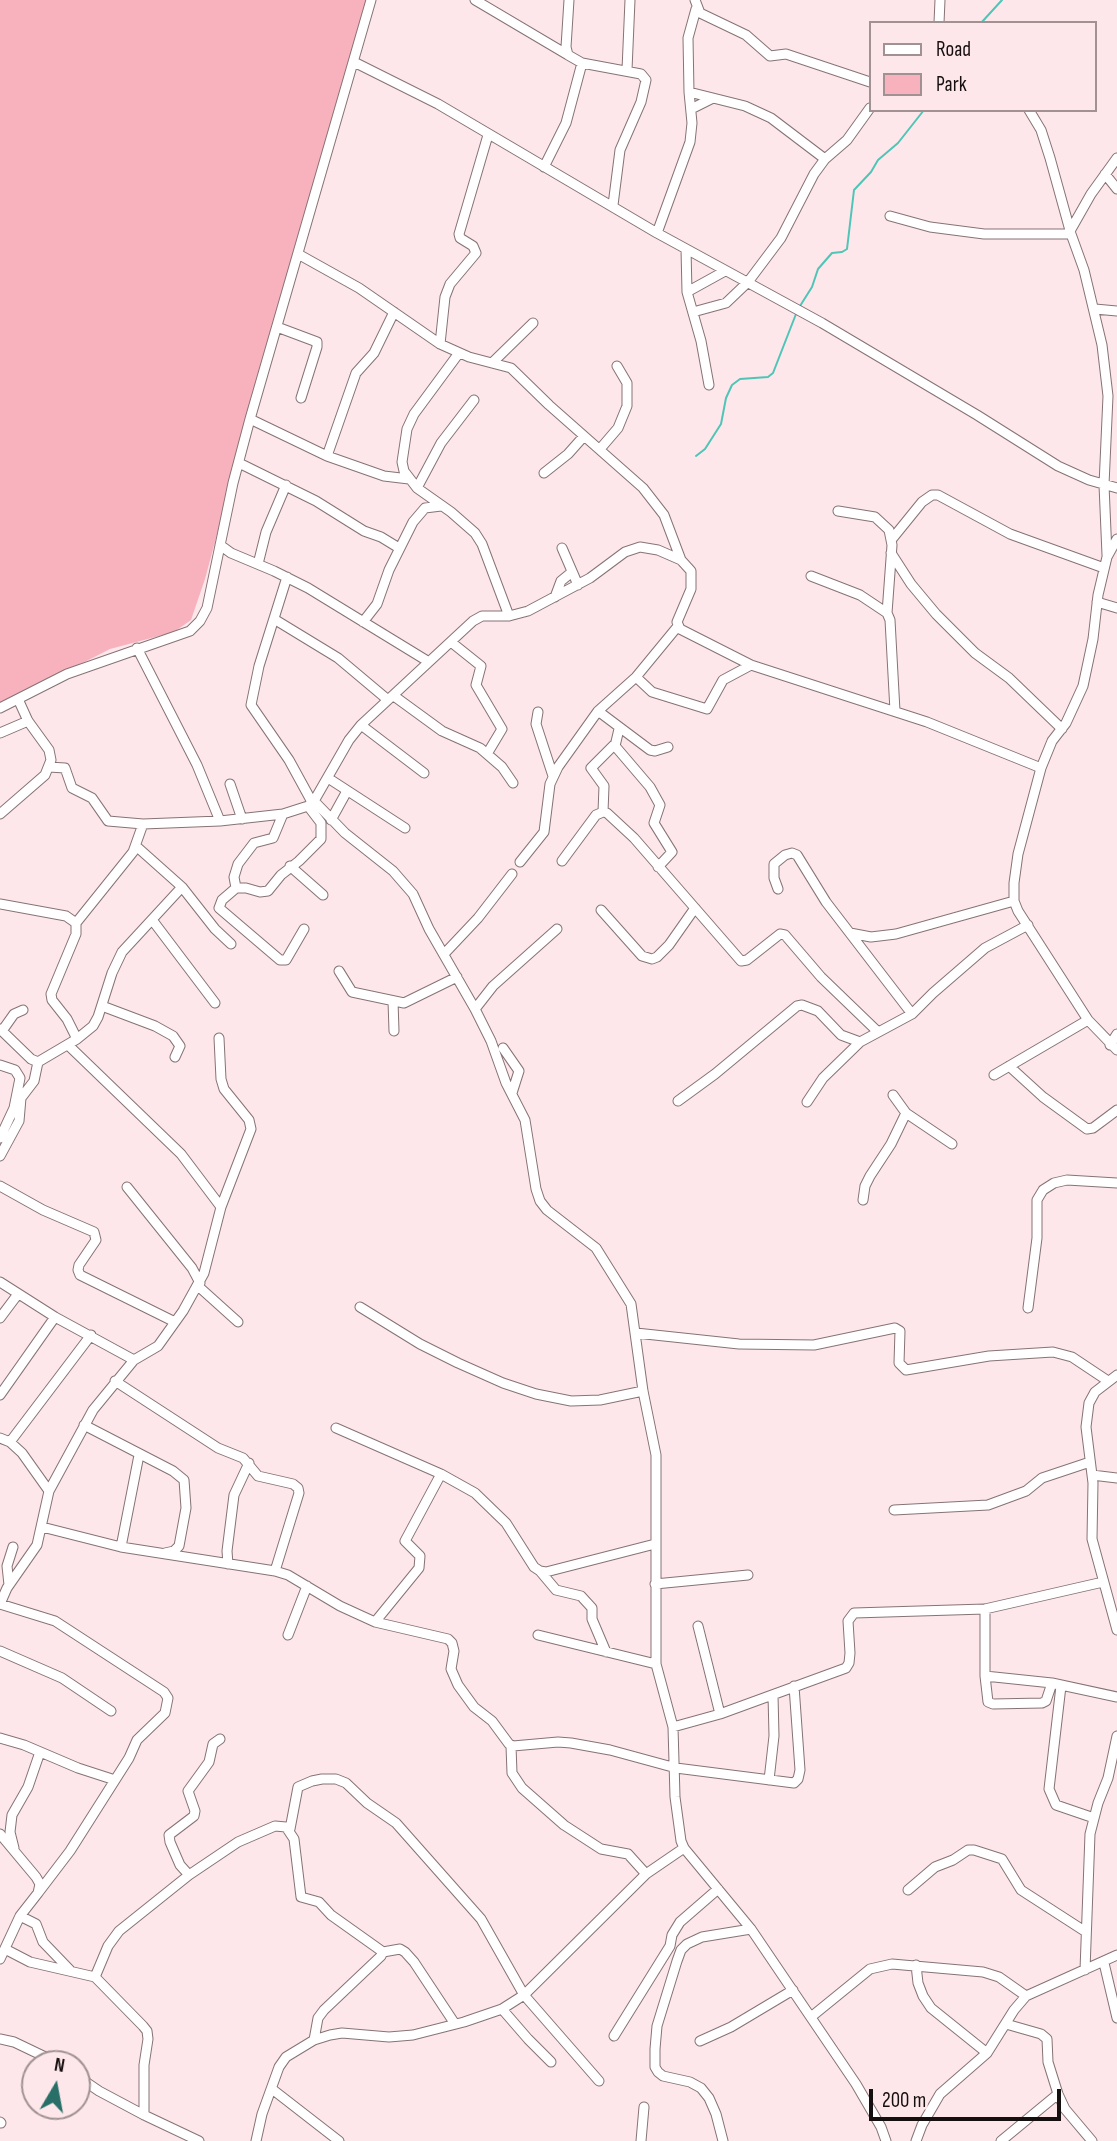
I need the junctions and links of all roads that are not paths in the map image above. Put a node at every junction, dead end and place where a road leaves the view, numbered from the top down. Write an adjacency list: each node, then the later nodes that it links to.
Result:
1 (371, 0): 9 (street)
2 (475, 0): 8 (street)
3 (569, 0): 8 (street)
4 (630, 0): 11 (street)
5 (940, 0): 7 (street)
6 (696, 5): 12 (street); 13 (street)
7 (939, 21)
8 (568, 55): 10 (street)
9 (354, 62): 18 (street); 29 (street)
10 (582, 63): 11 (street); 21 (street)
11 (627, 70): 24 (street)
12 (869, 82)
13 (689, 92): 14 (street); 15 (street)
14 (713, 98): 15 (street); 20 (street)
15 (691, 109): 26 (street)
16 (869, 109): 20 (street)
17 (1029, 112): 27 (street)
18 (488, 135): 21 (street); 39 (street)
19 (1117, 158): 22 (street)
20 (825, 159): 31 (street)
21 (544, 167): 24 (street)
22 (1105, 174): 23 (street); 27 (street)
23 (1117, 189)
24 (613, 205): 26 (street)
25 (890, 216): 27 (street)
26 (657, 233): 28 (street)
27 (1071, 233): 33 (street)
28 (686, 249): 30 (street); 32 (street)
29 (298, 254): 35 (street); 38 (street)
30 (725, 271): 31 (street); 32 (street)
31 (748, 282): 36 (street); 54 (street)
32 (687, 292): 36 (street)
33 (1095, 309): 34 (street); 54 (street)
34 (1117, 311)
35 (394, 312): 39 (street); 49 (street)
36 (693, 312): 43 (street)
37 (533, 323): 41 (street)
38 (277, 327): 44 (street); 46 (street)
39 (439, 344): 40 (street)
40 (459, 353): 41 (street); 52 (street)
41 (492, 363): 47 (street)
42 (617, 366): 48 (street)
43 (709, 385)
44 (301, 398)
45 (474, 400): 55 (street)
46 (250, 419): 49 (street); 50 (street)
47 (584, 436): 48 (street); 51 (street)
48 (600, 449): 66 (street)
49 (327, 456): 52 (street)
50 (239, 463): 53 (street); 61 (street)
51 (544, 473)
52 (409, 480): 55 (street)
53 (286, 485): 62 (street); 67 (street)
54 (1104, 485): 56 (street); 65 (street)
55 (417, 488): 57 (street)
56 (1117, 488)
57 (441, 506): 62 (street); 77 (street)
58 (838, 511): 60 (street)
59 (1117, 539): 65 (street)
60 (892, 540): 64 (street); 68 (street)
61 (220, 545): 67 (street); 82 (street)
62 (399, 548): 79 (street)
63 (562, 548): 69 (street)
64 (891, 553): 76 (street); 95 (street)
65 (1107, 557): 68 (street)
66 (681, 560): 72 (street); 80 (street)
67 (258, 564): 71 (street)
68 (1104, 568): 74 (street)
69 (572, 572): 72 (street); 73 (street)
70 (811, 576): 76 (street)
71 (287, 577): 78 (street); 79 (street)
72 (578, 585): 73 (street)
73 (555, 597): 77 (street)
74 (1097, 602): 75 (street); 95 (street)
75 (1117, 608)
76 (887, 613): 90 (street)
77 (509, 616): 81 (street)
78 (274, 619): 86 (street); 108 (street)
79 (363, 622): 83 (street)
80 (678, 626): 84 (street); 85 (street)
81 (451, 642): 83 (street); 99 (street)
82 (137, 648): 87 (street); 114 (street)
83 (429, 662): 86 (street)
84 (751, 665): 85 (street); 90 (street)
85 (636, 677): 89 (street)
86 (391, 698): 93 (street); 99 (street)
87 (18, 699): 88 (street); 92 (street)
88 (0, 708)
89 (598, 711): 94 (street); 103 (street)
90 (895, 711): 101 (street)
91 (538, 712): 103 (street)
92 (28, 721): 96 (street); 100 (street)
93 (360, 725): 102 (street); 104 (street)
94 (618, 729): 97 (street); 98 (street)
95 (1062, 729): 101 (street)
96 (0, 733)
97 (615, 744): 109 (street); 121 (street)
98 (668, 747)
99 (487, 754): 105 (street)
100 (49, 767): 110 (street); 115 (street)
101 (1041, 768): 127 (street)
102 (424, 773)
103 (553, 776): 119 (street)
104 (328, 778): 107 (street); 108 (street)
105 (513, 783)
106 (230, 784): 112 (street)
107 (347, 791): 113 (street); 116 (street)
108 (311, 803): 111 (street); 113 (street); 120 (street)
109 (603, 812): 118 (street); 121 (street)
110 (0, 814)
111 (284, 814): 112 (street); 124 (street)
112 (242, 819): 114 (street)
113 (331, 820): 138 (street)
114 (220, 821): 115 (street)
115 (143, 824): 117 (street)
116 (405, 828)
117 (136, 846): 123 (street); 132 (street)
118 (562, 861)
119 (520, 862)
120 (290, 866): 124 (street); 126 (street)
121 (658, 867): 129 (street)
122 (512, 874): 138 (street)
123 (182, 887): 131 (street); 137 (street)
124 (236, 888): 134 (street)
125 (778, 889): 136 (street)
126 (324, 895)
127 (1014, 901): 133 (street); 136 (street)
128 (0, 904): 132 (street)
129 (695, 908): 130 (street); 150 (street)
130 (601, 910)
131 (153, 921): 142 (street); 143 (street)
132 (76, 923): 153 (street)
133 (1028, 925): 146 (street); 147 (street)
134 (304, 929)
135 (557, 929): 144 (street)
136 (850, 933): 146 (street)
137 (231, 944)
138 (445, 953): 140 (street)
139 (339, 971): 141 (street)
140 (457, 977): 141 (street); 144 (street)
141 (393, 1001): 149 (street)
142 (215, 1003)
143 (102, 1006): 153 (street); 157 (street)
144 (475, 1009): 162 (street)
145 (23, 1010): 148 (street)
146 (912, 1014): 150 (street)
147 (1088, 1020): 156 (street); 160 (street)
148 (1, 1030): 158 (street)
149 (394, 1031)
150 (877, 1031): 154 (street)
151 (1117, 1034): 156 (street)
152 (219, 1038): 176 (street)
153 (73, 1042): 158 (street); 176 (street)
154 (860, 1042): 164 (street); 165 (street)
155 (503, 1048): 162 (street)
156 (1114, 1048)
157 (175, 1057)
158 (38, 1062): 171 (street)
159 (0, 1065): 168 (street)
160 (1009, 1066): 161 (street); 166 (street)
161 (994, 1075)
162 (512, 1093): 186 (street)
163 (893, 1095): 167 (street)
164 (678, 1101)
165 (807, 1102)
166 (1117, 1110)
167 (906, 1113): 170 (street); 175 (street)
168 (3, 1123): 169 (street)
169 (0, 1138)
170 (952, 1144)
171 (0, 1156)
172 (1117, 1183): 181 (street)
173 (0, 1186): 184 (street)
174 (127, 1186): 178 (street)
175 (863, 1200)
176 (220, 1207): 178 (street)
177 (0, 1282): 179 (street)
178 (199, 1285): 184 (street); 185 (street)
179 (18, 1294): 182 (street); 183 (street)
180 (360, 1307): 192 (street)
181 (1028, 1308)
182 (55, 1317): 187 (street); 193 (street)
183 (0, 1318)
184 (175, 1322): 188 (street)
185 (238, 1322)
186 (636, 1333): 191 (street); 192 (street)
187 (91, 1335): 188 (street); 197 (street)
188 (134, 1360): 190 (street)
189 (1117, 1376): 191 (street)
190 (115, 1381): 194 (street); 200 (street)
191 (1108, 1381): 199 (street)
192 (643, 1391): 207 (street)
193 (0, 1395)
194 (84, 1425): 198 (street); 204 (street)
195 (336, 1428): 201 (street)
196 (0, 1438): 197 (street)
197 (10, 1443): 204 (street)
198 (139, 1455): 209 (street); 210 (street)
199 (1090, 1462): 202 (street); 205 (street)
200 (248, 1463): 211 (street); 212 (street)
201 (441, 1474): 213 (street); 221 (street)
202 (1092, 1475): 203 (street); 215 (street)
203 (1117, 1478)
204 (49, 1491): 206 (street)
205 (894, 1510)
206 (42, 1527): 209 (street); 217 (street)
207 (655, 1544): 213 (street); 216 (street)
208 (13, 1547): 217 (street)
209 (121, 1547): 210 (street)
210 (163, 1554): 211 (street)
211 (228, 1564): 212 (street)
212 (275, 1571): 218 (street)
213 (540, 1571): 227 (street)
214 (748, 1575): 216 (street)
215 (1103, 1582): 220 (street); 223 (street)
216 (655, 1584): 228 (street)
217 (5, 1586): 219 (street)
218 (307, 1586): 221 (street); 224 (street)
219 (0, 1604): 243 (street)
220 (985, 1609): 229 (street); 231 (street)
221 (376, 1622): 240 (street)
222 (698, 1626): 235 (street)
223 (1117, 1630)
224 (288, 1635)
225 (538, 1635): 227 (street)
226 (0, 1651): 234 (street)
227 (606, 1652): 228 (street)
228 (656, 1664): 236 (street)
229 (985, 1676): 230 (street); 230 (street)
230 (1056, 1685): 233 (street); 245 (street)
231 (794, 1686): 232 (street); 244 (street)
232 (773, 1695): 235 (street); 244 (street)
233 (1117, 1697)
234 (111, 1711)
235 (720, 1714): 236 (street)
236 (673, 1727): 242 (street)
237 (1117, 1736): 245 (street)
238 (0, 1738): 241 (street)
239 (220, 1739): 251 (street)
240 (511, 1746): 242 (street); 250 (street)
241 (40, 1752): 243 (street); 249 (street)
242 (676, 1768): 244 (street); 248 (street)
243 (115, 1780): 254 (street)
244 (769, 1780)
245 (1094, 1818): 257 (street)
246 (290, 1829): 251 (street); 259 (street); 268 (street)
247 (0, 1834): 249 (street)
248 (684, 1848): 250 (street); 252 (street)
249 (14, 1850): 254 (street)
250 (646, 1874): 268 (street)
251 (189, 1875): 266 (street)
252 (718, 1889): 256 (street); 275 (street)
253 (908, 1890): 257 (street)
254 (38, 1893): 255 (street)
255 (20, 1916): 258 (street); 264 (street)
256 (751, 1929): 267 (street); 292 (street)
257 (1086, 1932): 265 (street)
258 (5, 1949): 261 (street); 264 (street)
259 (383, 1952): 273 (street); 277 (street)
260 (1117, 1955): 262 (street)
261 (0, 1959)
262 (1104, 1963): 265 (street); 272 (street)
263 (916, 1965): 269 (street); 271 (street); 280 (street)
264 (70, 1970): 266 (street)
265 (1086, 1970): 269 (street)
266 (95, 1977): 287 (street)
267 (793, 1990): 271 (street); 278 (street)
268 (524, 1995): 270 (street); 282 (street)
269 (1026, 1996): 274 (street)
270 (502, 2008): 273 (street); 281 (street)
271 (811, 2017): 293 (street)
272 (1117, 2018)
273 (455, 2024): 277 (street)
274 (1006, 2024): 280 (street); 285 (street)
275 (614, 2036)
276 (0, 2039): 279 (street)
277 (314, 2040): 284 (street)
278 (701, 2041)
279 (31, 2050)
280 (987, 2053): 294 (street)
281 (551, 2062)
282 (600, 2081)
283 (91, 2086): 287 (street)
284 (272, 2089): 289 (street); 290 (street)
285 (1058, 2094): 295 (street); 296 (street)
286 (644, 2108): 291 (street)
287 (144, 2115): 288 (street)
288 (200, 2141)
289 (256, 2141)
290 (340, 2141)
291 (641, 2141)
292 (723, 2141)
293 (886, 2141)
294 (916, 2141)
295 (1001, 2141)
296 (1092, 2141)

